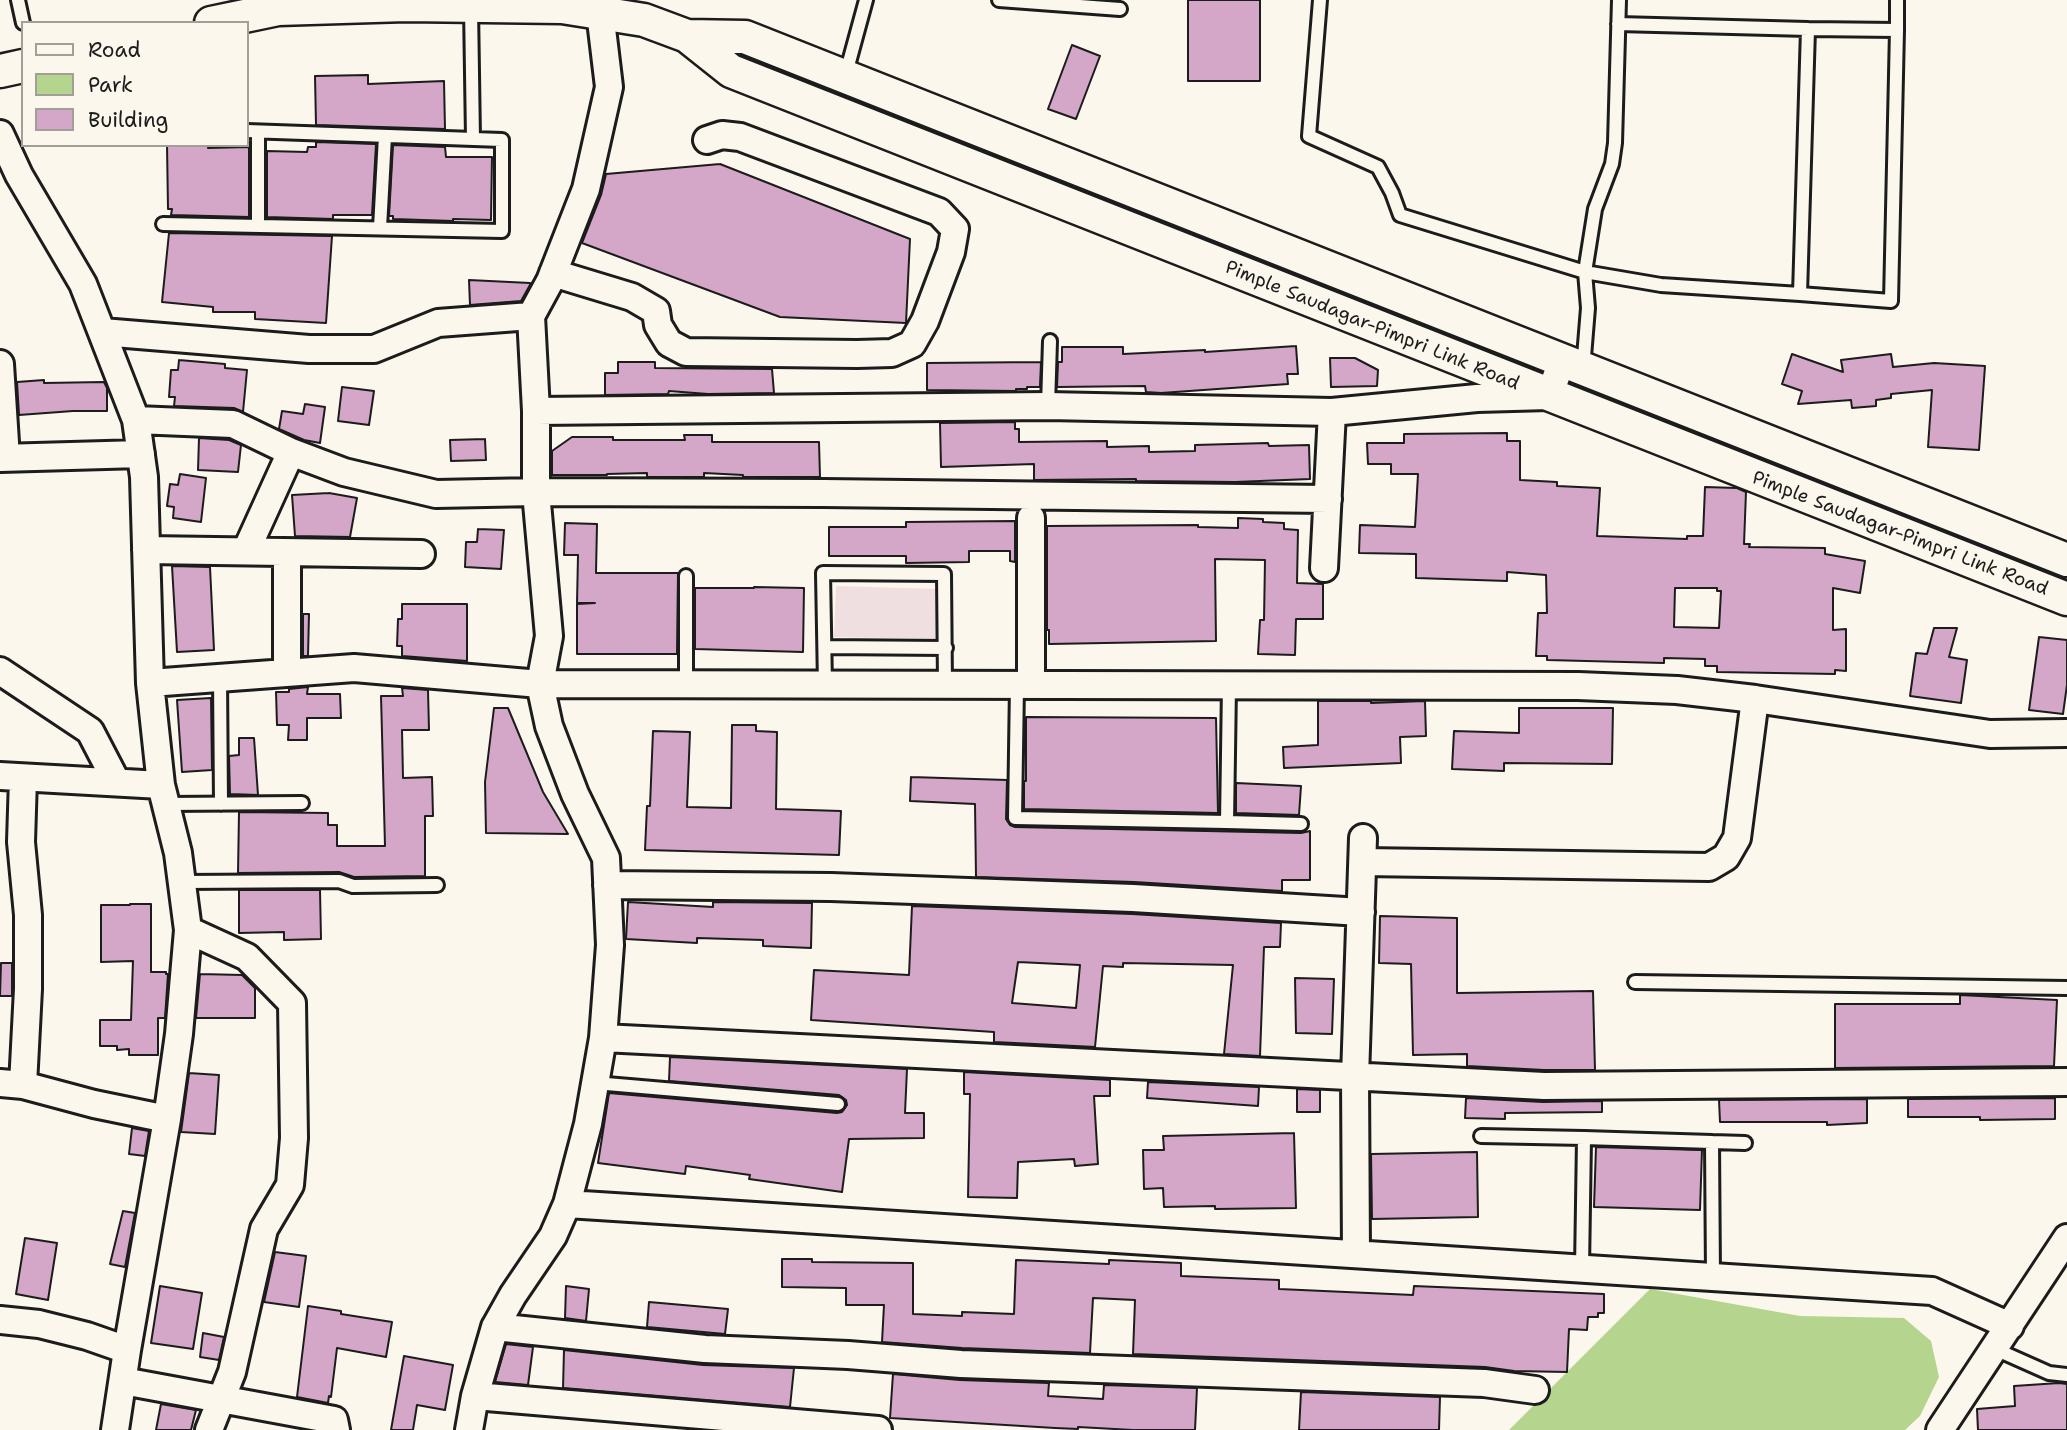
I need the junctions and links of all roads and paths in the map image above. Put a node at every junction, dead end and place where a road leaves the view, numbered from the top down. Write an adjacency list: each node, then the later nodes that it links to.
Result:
1 (18, 0): 12 (lane)
2 (866, 0): 20 (lane)
3 (999, 0): 9 (lane)
4 (1320, 0): 29 (lane)
5 (1619, 0): 14 (lane)
6 (1897, 0): 16 (lane)
7 (328, 3): 8 (street, Pimple Saudagar-Pimpri Link Road); 13 (street, Pimple Saudagar-Pimpri Link Road)
8 (484, 4): 11 (street, Pimple Saudagar-Pimpri Link Road); 24 (lane)
9 (1120, 9)
10 (643, 10): 11 (street, Pimple Saudagar-Pimpri Link Road); 17 (street, Pimple Saudagar-Pimpri Link Road)
11 (600, 12): 30 (street)
12 (23, 21)
13 (221, 21)
14 (1618, 24): 15 (lane); 29 (lane)
15 (1808, 29): 16 (lane); 31 (lane)
16 (1897, 30): 31 (lane)
17 (687, 36): 20 (street, Pimple Saudagar-Pimpri Link Road); 37 (street, Pimple Saudagar-Pimpri Link Road)
18 (21, 66): 19 (street)
19 (0, 71)
20 (845, 77): 36 (street, Pimple Saudagar-Pimpri Link Road)
21 (253, 132): 23 (lane); 27 (lane)
22 (0, 134): 33 (street)
23 (385, 136): 24 (lane); 28 (lane)
24 (473, 139): 28 (lane)
25 (707, 140): 30 (street)
26 (163, 224): 27 (lane)
27 (258, 226): 28 (lane)
28 (380, 228)
29 (1585, 272): 31 (lane); 36 (lane)
30 (553, 273): 32 (street)
31 (1800, 295)
32 (531, 316): 33 (street); 39 (street)
33 (102, 332): 41 (street)
34 (1050, 341): 38 (lane)
35 (0, 364): 44 (street)
36 (1573, 365): 37 (street); 52 (street, Pimple Saudagar-Pimpri Link Road)
37 (1549, 396): 40 (street); 55 (street, Pimple Saudagar-Pimpri Link Road)
38 (1048, 406): 39 (street); 40 (street)
39 (536, 411): 45 (street)
40 (1332, 412): 46 (street)
41 (136, 420): 42 (street); 43 (street)
42 (292, 452): 45 (street); 49 (street)
43 (141, 454): 44 (street); 48 (street)
44 (3, 458)
45 (536, 492): 46 (street); 62 (street)
46 (1328, 499): 53 (street)
47 (1031, 518): 66 (street)
48 (146, 550): 49 (street); 61 (street)
49 (246, 551): 50 (street)
50 (288, 553): 51 (street); 59 (street)
51 (422, 554)
52 (2067, 559)
53 (1324, 568)
54 (686, 576): 63 (lane)
55 (2067, 599)
56 (825, 646): 57 (lane); 57 (lane); 64 (lane)
57 (946, 648): 65 (lane)
58 (0, 671): 71 (street)
59 (287, 673): 60 (street); 62 (street)
60 (220, 677): 61 (street); 74 (lane)
61 (150, 683): 72 (street)
62 (540, 684): 63 (street); 79 (street)
63 (685, 684): 64 (street)
64 (825, 685): 65 (street)
65 (945, 685): 66 (street)
66 (1024, 685): 67 (street); 75 (lane)
67 (1229, 685): 68 (street); 75 (lane)
68 (1755, 699): 69 (street); 80 (street)
69 (2067, 733)
70 (12, 777): 71 (street); 88 (street)
71 (116, 781): 72 (street)
72 (163, 795): 74 (lane); 77 (street)
73 (302, 803): 74 (lane)
74 (221, 804)
75 (1227, 822): 76 (lane)
76 (1301, 824)
77 (182, 882): 78 (lane); 81 (street)
78 (437, 885)
79 (607, 885): 80 (street); 84 (street)
80 (1361, 912): 85 (street)
81 (188, 930): 90 (street); 109 (street)
82 (1635, 982): 83 (lane)
83 (2067, 988)
84 (603, 1038): 85 (street); 87 (street)
85 (1355, 1077): 86 (street); 97 (street)
86 (2067, 1082)
87 (595, 1083): 89 (lane); 95 (street)
88 (11, 1084): 90 (street)
89 (838, 1104)
90 (167, 1119): 104 (street)
91 (1481, 1136): 92 (lane)
92 (1584, 1138): 93 (lane); 98 (lane)
93 (1712, 1142): 94 (lane); 99 (lane)
94 (1745, 1143)
95 (567, 1204): 97 (street); 102 (street)
96 (2067, 1238): 101 (street)
97 (1356, 1254): 98 (street)
98 (1582, 1269): 99 (street)
99 (1713, 1277): 101 (street)
100 (0, 1320): 104 (street)
101 (2010, 1326): 103 (street)
102 (495, 1327): 107 (street); 108 (street)
103 (1995, 1349): 105 (lane); 115 (street)
104 (127, 1350): 106 (street)
105 (2067, 1375)
106 (123, 1381): 109 (street); 110 (street)
107 (1535, 1390)
108 (475, 1396): 113 (street); 114 (street)
109 (222, 1399): 111 (street); 112 (street)
110 (115, 1430)
111 (209, 1430)
112 (336, 1430)
113 (469, 1430)
114 (878, 1430)
115 (1940, 1430)

